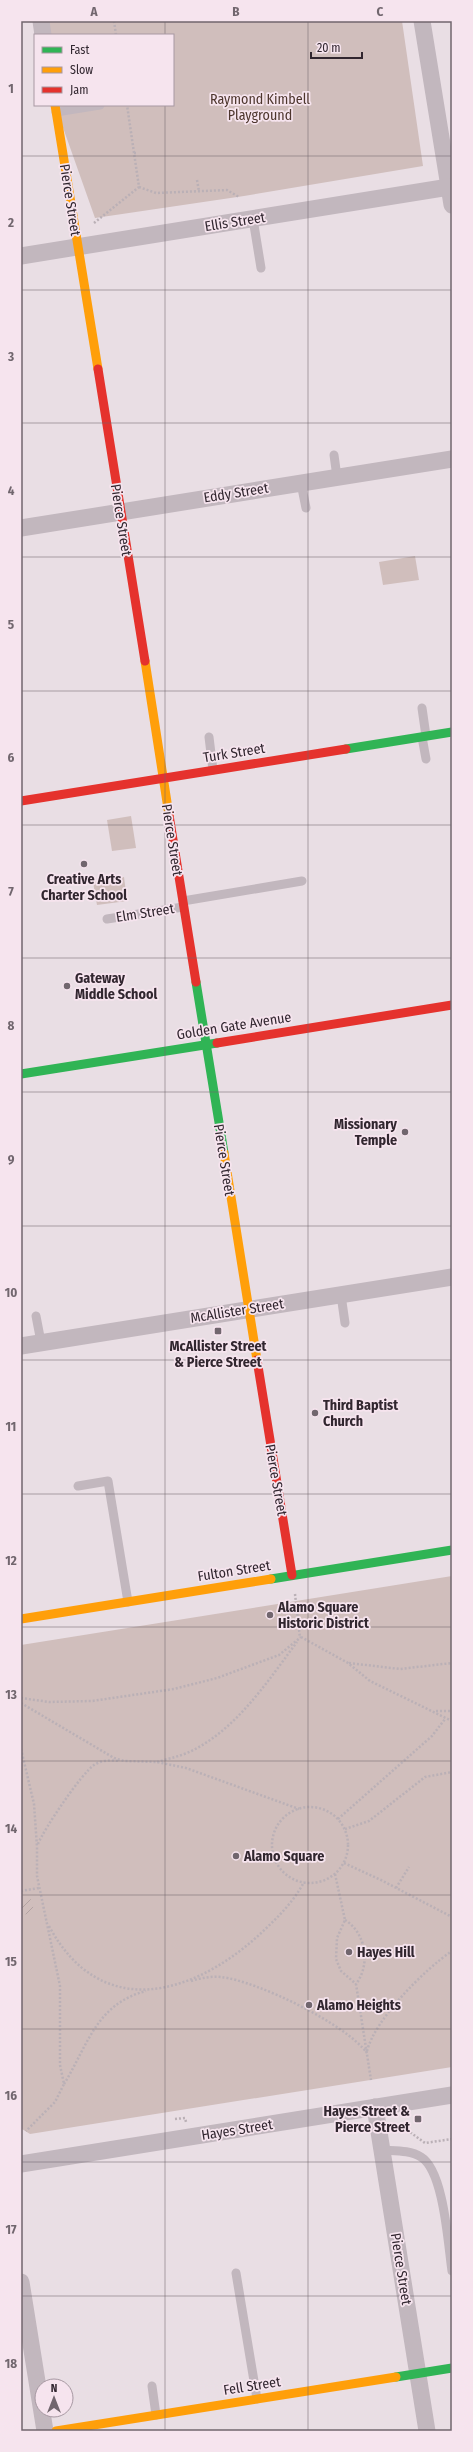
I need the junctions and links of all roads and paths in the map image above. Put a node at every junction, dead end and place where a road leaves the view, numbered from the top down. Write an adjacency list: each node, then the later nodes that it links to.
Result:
1 (41, 21): 4 (street)
2 (114, 21): 5 (path)
3 (422, 21): 13 (street)
4 (43, 34)
5 (116, 34)
6 (89, 106): 8 (lane)
7 (127, 106): 10 (path)
8 (55, 109): 19 (street, Pierce Street)
9 (138, 152): 10 (path)
10 (134, 153): 12 (path)
11 (197, 180): 14 (path)
12 (139, 187): 14 (path); 18 (path)
13 (450, 187): 16 (street); 17 (street, Ellis Street)
14 (199, 191): 15 (path)
15 (239, 197)
16 (452, 205)
17 (253, 219): 19 (street, Ellis Street); 21 (lane)
18 (93, 224)
19 (77, 247): 20 (street, Ellis Street); 27 (street, Pierce Street)
20 (21, 256)
21 (261, 268)
22 (334, 455): 24 (lane)
23 (452, 459): 24 (street, Eddy Street)
24 (337, 477): 25 (street, Eddy Street)
25 (301, 483): 26 (lane); 27 (street, Eddy Street)
26 (306, 508)
27 (120, 512): 28 (street, Eddy Street); 35 (street, Pierce Street)
28 (21, 528)
29 (422, 708): 31 (lane)
30 (452, 732): 31 (street, Turk Street)
31 (424, 736): 33 (lane); 34 (street, Turk Street)
32 (209, 737): 34 (lane)
33 (426, 759)
34 (212, 770): 35 (street, Turk Street)
35 (162, 778): 36 (street, Turk Street); 38 (street, Pierce Street)
36 (21, 801)
37 (302, 881): 38 (lane, Elm Street)
38 (183, 904): 39 (lane, Elm Street); 41 (street, Pierce Street)
39 (108, 919)
40 (452, 1005): 41 (street, Golden Gate Avenue)
41 (205, 1044): 42 (street, Golden Gate Avenue); 45 (street, Pierce Street)
42 (21, 1074)
43 (452, 1277): 44 (street, McAllister Street)
44 (341, 1295): 45 (street, McAllister Street); 47 (lane)
45 (248, 1310): 48 (street, McAllister Street); 52 (street, Pierce Street)
46 (36, 1316): 48 (lane)
47 (345, 1323)
48 (41, 1342): 49 (street, McAllister Street)
49 (21, 1346)
50 (78, 1486): 54 (lane)
51 (452, 1550): 52 (street, Fulton Street)
52 (292, 1575): 54 (street, Fulton Street)
53 (296, 1601): 56 (path)
54 (128, 1602): 55 (street, Fulton Street)
55 (21, 1619)
56 (301, 1637): 57 (path); 59 (path); 67 (path)
57 (348, 1662): 58 (path); 61 (path)
58 (452, 1664)
59 (21, 1698)
60 (21, 1703): 66 (path)
61 (435, 1711): 62 (path); 63 (path)
62 (452, 1711)
63 (445, 1719): 64 (path); 70 (path)
64 (452, 1721)
65 (21, 1749): 72 (path)
66 (124, 1761): 67 (path); 72 (path)
67 (157, 1762): 69 (path)
68 (452, 1772): 71 (path)
69 (299, 1809): 70 (path); 76 (path)
70 (338, 1819): 71 (path)
71 (344, 1829): 73 (path)
72 (38, 1847): 77 (path)
73 (344, 1863): 75 (path); 78 (path)
74 (409, 1867): 78 (path)
75 (335, 1874): 76 (path); 81 (path)
76 (304, 1882): 84 (path)
77 (39, 1888): 79 (path); 82 (path)
78 (396, 1888): 80 (path)
79 (21, 1891)
80 (452, 1918)
81 (345, 1920): 85 (path); 85 (path)
82 (47, 1923): 86 (path); 89 (path)
83 (452, 1951): 87 (path)
84 (187, 1982): 86 (path); 87 (path)
85 (356, 1984): 87 (path)
86 (150, 1990): 89 (path)
87 (367, 2053): 88 (path)
88 (371, 2080)
89 (64, 2084): 95 (path)
90 (452, 2095): 91 (street, Hayes Street)
91 (375, 2107): 97 (street, Pierce Street); 98 (street, Hayes Street)
92 (182, 2118): 93 (path)
93 (175, 2119)
94 (407, 2130): 96 (path)
95 (26, 2131)
96 (452, 2138)
97 (382, 2150): 99 (lane); 103 (street, Pierce Street)
98 (21, 2164)
99 (452, 2271)
100 (236, 2273): 105 (lane)
101 (21, 2282): 107 (street)
102 (452, 2368): 103 (street, Fell Street)
103 (418, 2373): 105 (street, Fell Street); 109 (street, Pierce Street)
104 (152, 2386): 106 (lane)
105 (257, 2399): 106 (street, Fell Street)
106 (156, 2415): 108 (street, Fell Street)
107 (45, 2431)
108 (56, 2431)
109 (427, 2431)

